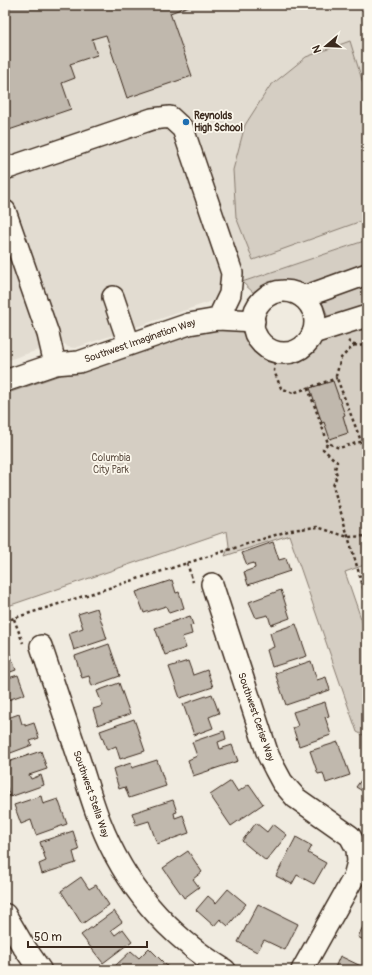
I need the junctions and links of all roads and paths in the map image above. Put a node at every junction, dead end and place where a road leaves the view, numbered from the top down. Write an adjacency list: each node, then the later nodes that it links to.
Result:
1 (5, 169): 7 (street)
2 (5, 211): 15 (street)
3 (367, 274): 4 (street)
4 (301, 295): 8 (street); 9 (street)
5 (113, 297): 11 (street)
6 (367, 316): 9 (street)
7 (218, 319): 8 (street, Southwest Imagination Way); 11 (street, Southwest Imagination Way)
8 (254, 321): 14 (street)
9 (313, 333): 14 (street)
10 (343, 337): 13 (path)
11 (129, 344): 15 (street, Southwest Imagination Way)
12 (367, 344): 13 (path)
13 (354, 345): 16 (path)
14 (276, 351): 18 (path)
15 (55, 364): 17 (street, Southwest Imagination Way)
16 (337, 378): 18 (path); 20 (path)
17 (5, 381)
18 (308, 388): 21 (path)
19 (367, 440): 20 (path)
20 (361, 441): 21 (path)
21 (328, 443): 22 (path)
22 (348, 536): 23 (path); 25 (path); 26 (path)
23 (367, 536)
24 (212, 584): 31 (street, Southwest Cerise Way)
25 (367, 600)
26 (5, 622)
27 (41, 646): 30 (street, Southwest Stella Way)
28 (5, 915): 29 (main road)
29 (40, 970)
30 (225, 970)
31 (302, 970)

